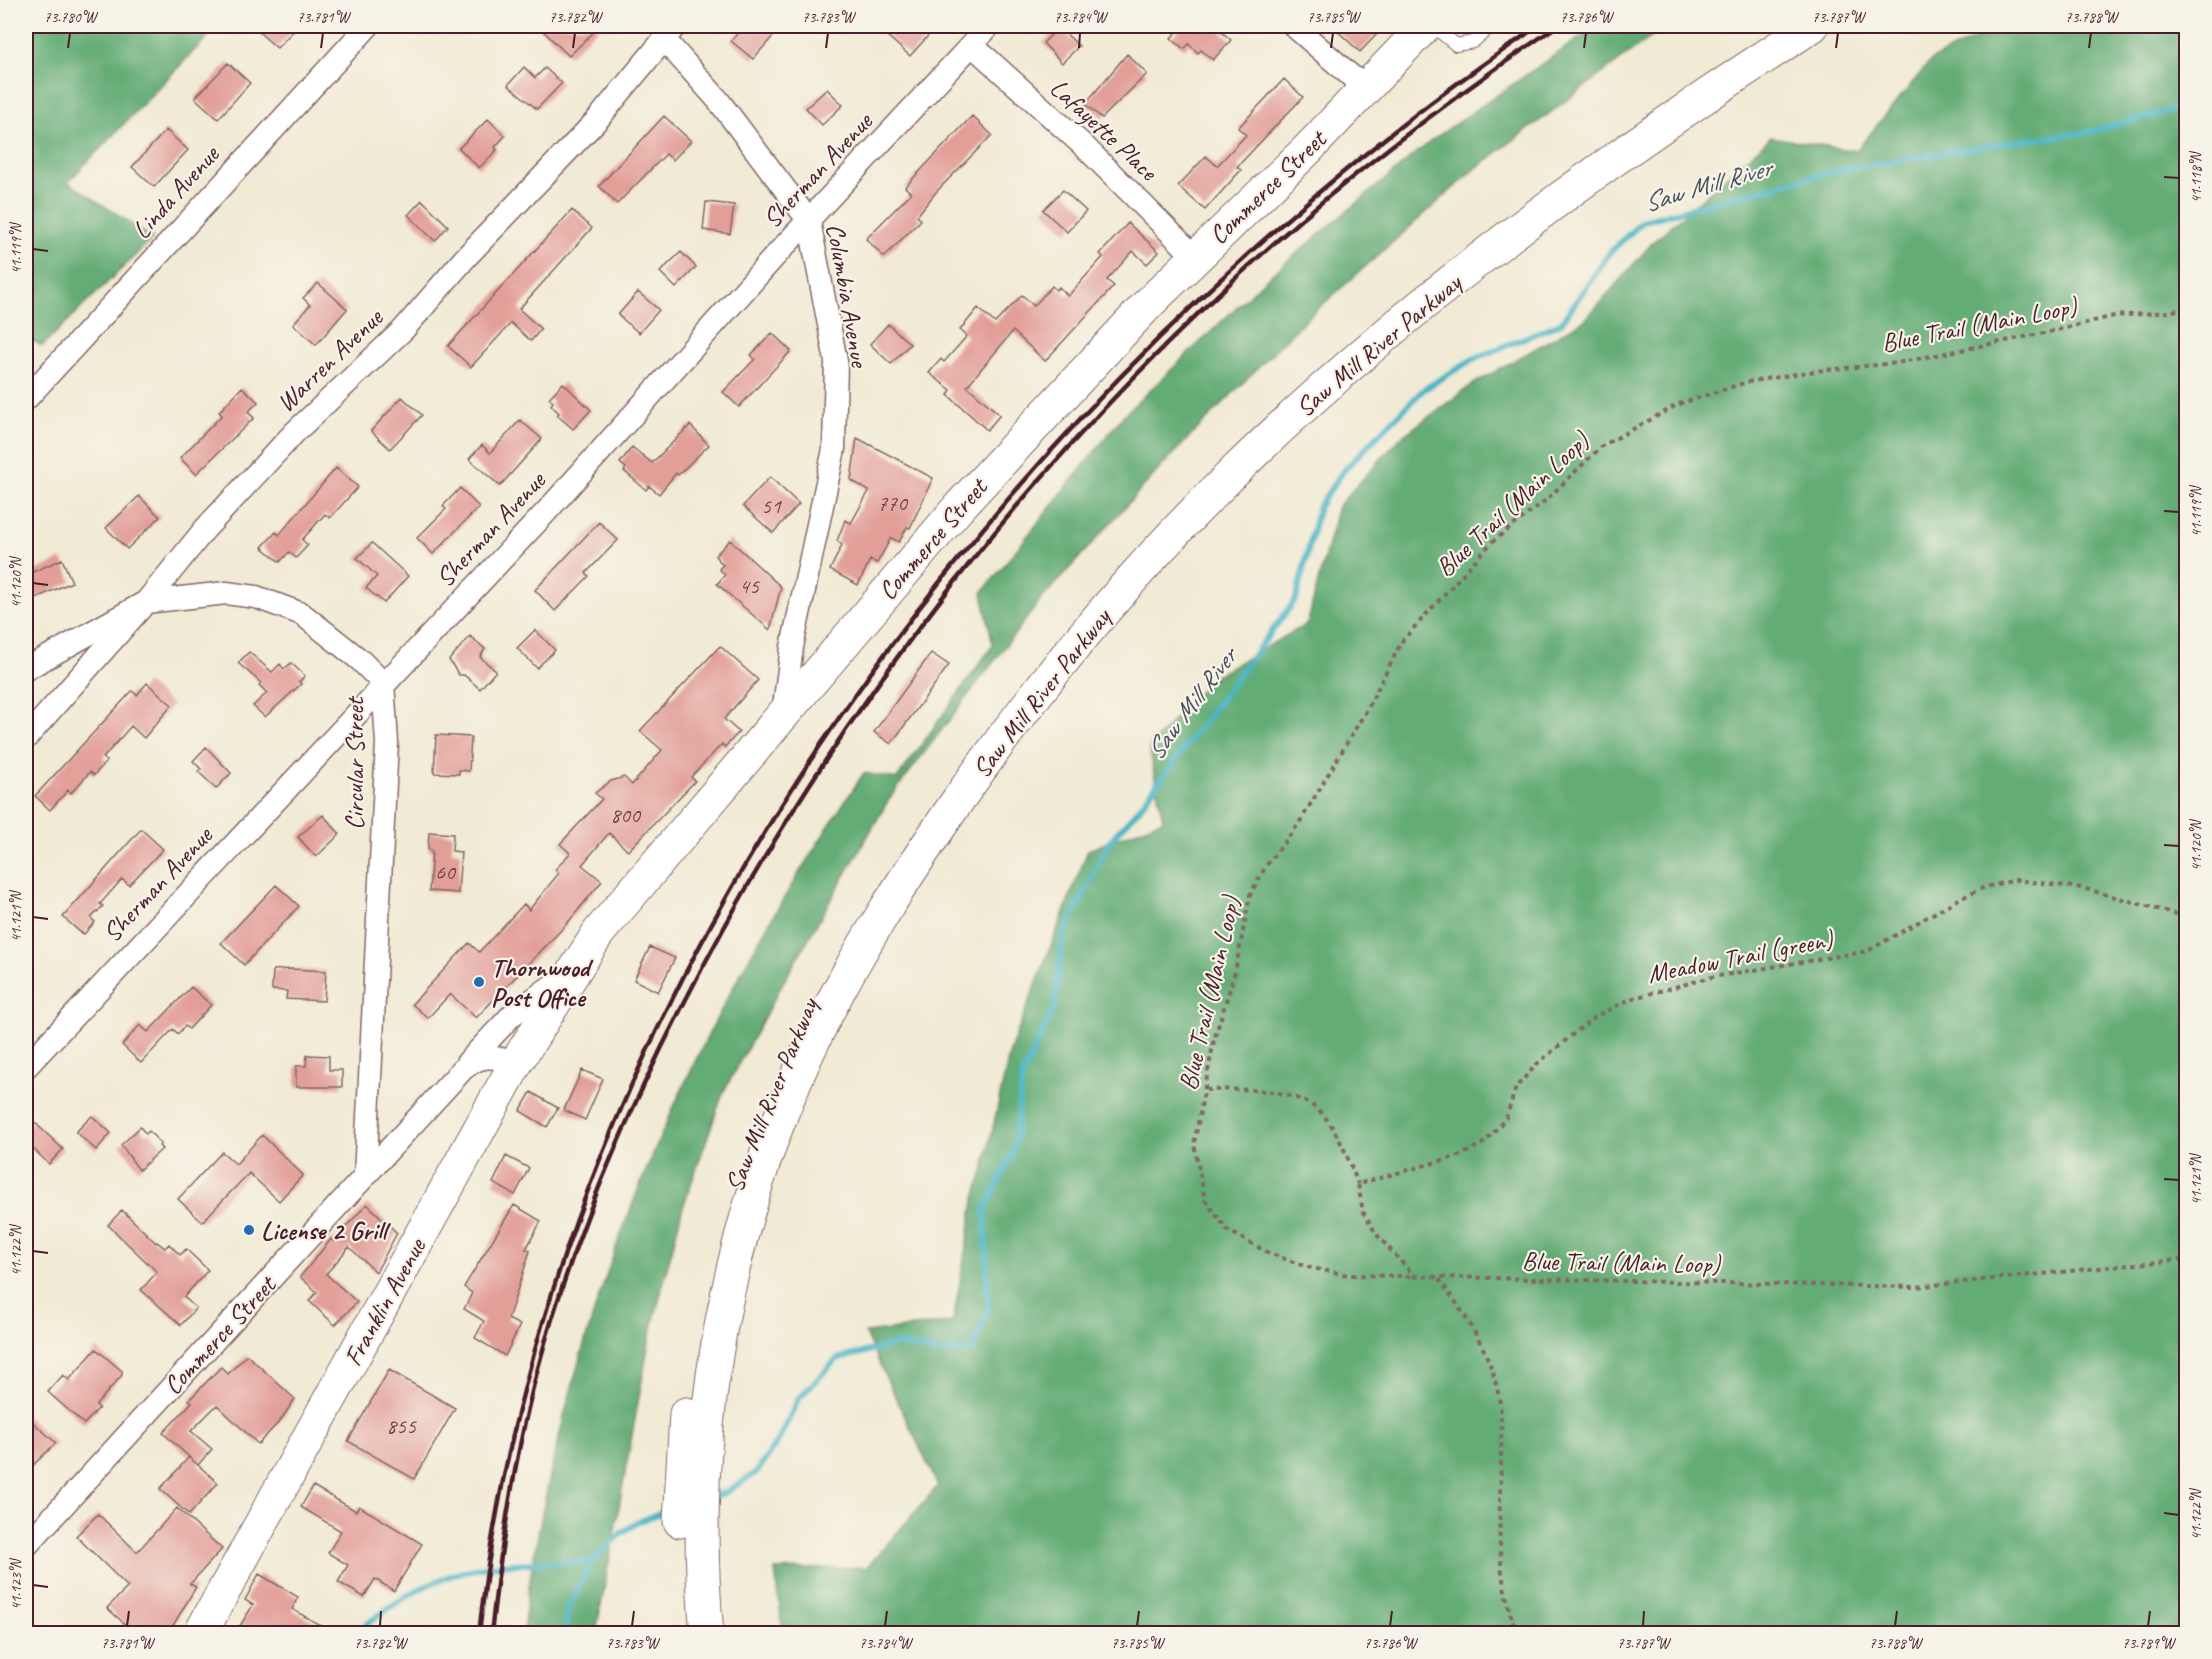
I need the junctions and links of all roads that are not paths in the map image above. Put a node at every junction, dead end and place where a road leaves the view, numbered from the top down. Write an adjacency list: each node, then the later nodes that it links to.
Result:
1 (368, 26): 14 (street, Linda Avenue)
2 (989, 26): 10 (street, Sherman Avenue)
3 (1294, 26): 11 (street)
4 (1425, 26): 11 (main road, Commerce Street)
5 (1433, 26): 6 (lane)
6 (1492, 26)
7 (1771, 26): 25 (main road, Saw Mill River Parkway)
8 (1812, 26): 25 (main road, Saw Mill River Parkway)
9 (669, 32): 12 (street, Columbia Avenue); 15 (street, Warren Avenue)
10 (972, 45): 12 (street, Sherman Avenue); 13 (street, Lafayette Place)
11 (1369, 86): 13 (main road, Commerce Street)
12 (808, 221): 17 (street, Sherman Avenue); 18 (street, Columbia Avenue)
13 (1195, 257): 18 (main road, Commerce Street)
14 (26, 399)
15 (146, 602): 16 (street, Circular Street); 17 (street, Circular Street); 19 (street, Warren Avenue)
16 (26, 669)
17 (383, 683): 22 (street, Sherman Avenue); 24 (street, Circular Street)
18 (782, 716): 20 (main road, Commerce Street)
19 (26, 738)
20 (572, 972): 21 (main road, Franklin Avenue); 23 (street, Commerce Street)
21 (516, 1063): 23 (street, Commerce Street); 28 (main road, Franklin Avenue)
22 (26, 1067)
23 (462, 1070): 24 (street, Commerce Street)
24 (365, 1176): 27 (street, Commerce Street)
25 (693, 1469): 26 (main road, Saw Mill River Parkway)
26 (691, 1532): 29 (main road, Saw Mill River Parkway); 30 (main road, Saw Mill River Parkway)
27 (26, 1546)
28 (200, 1634)
29 (684, 1634)
30 (707, 1634)

